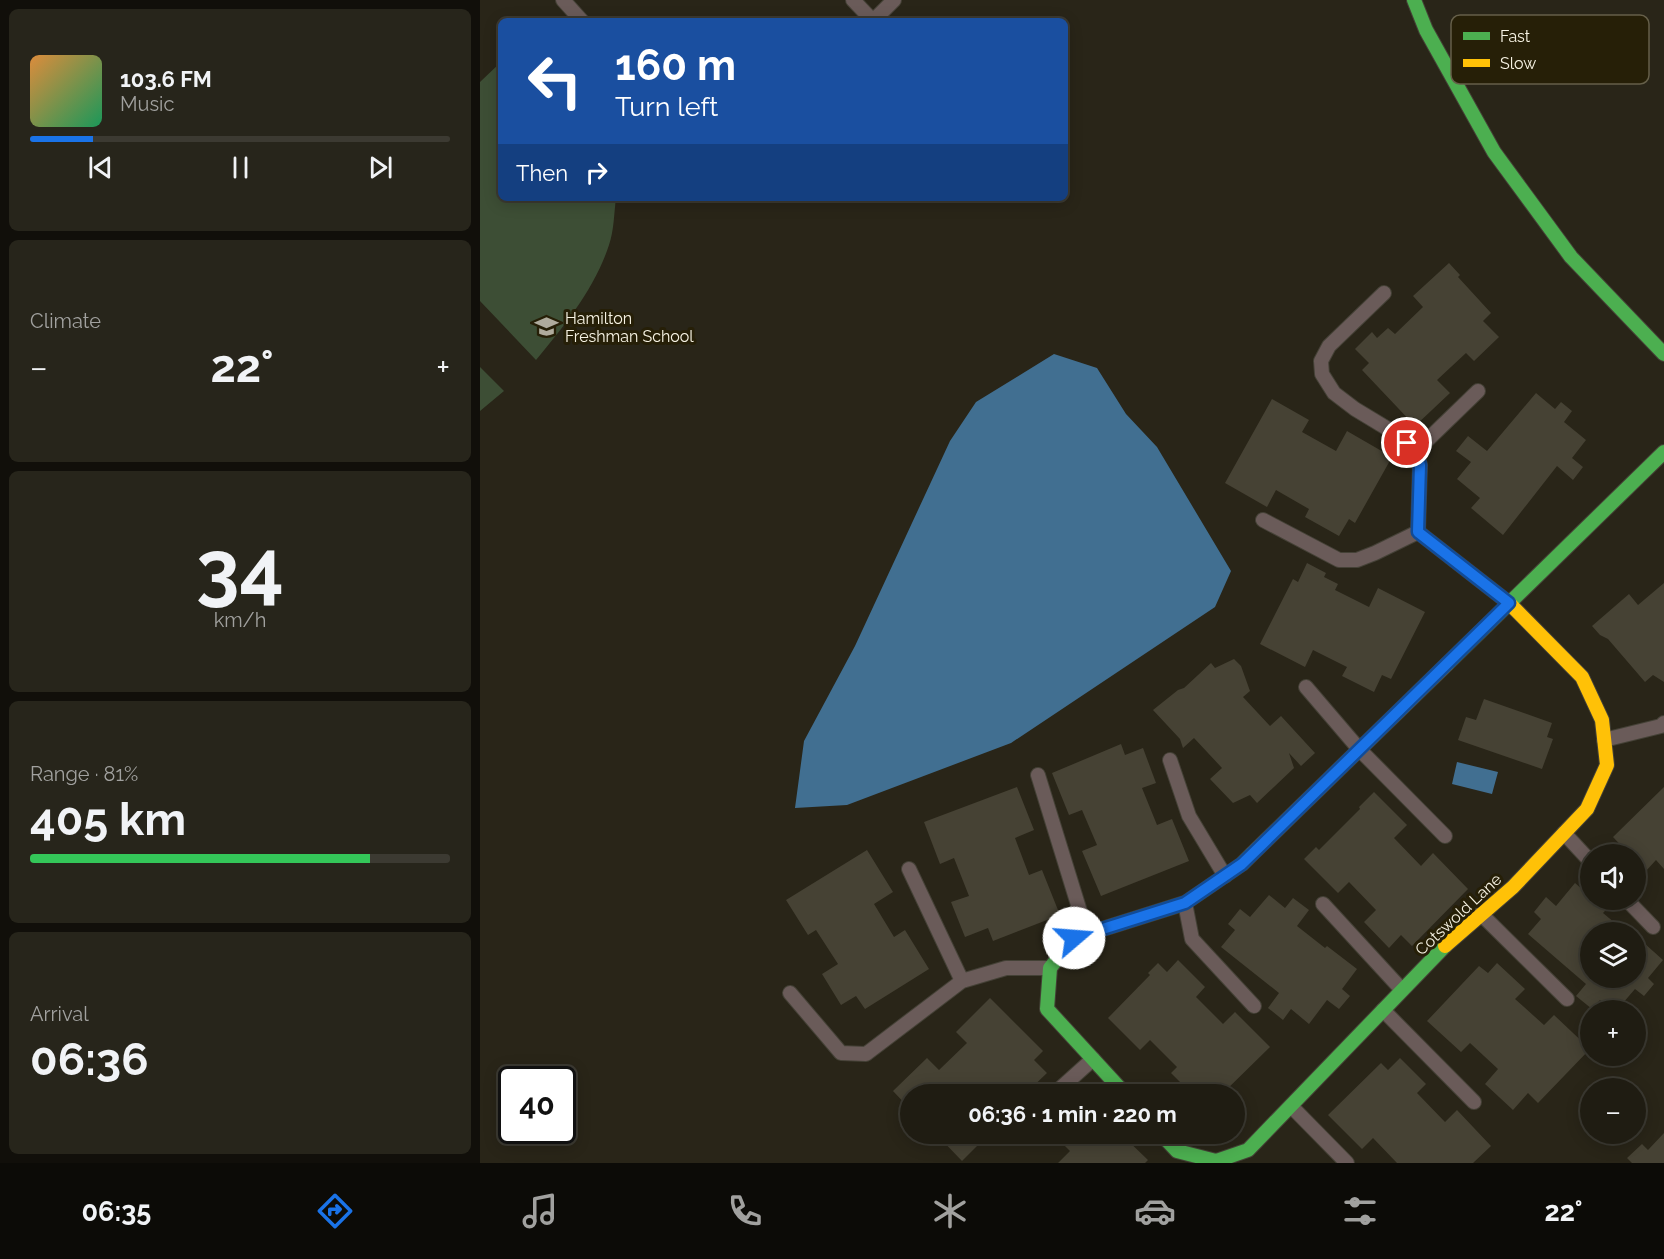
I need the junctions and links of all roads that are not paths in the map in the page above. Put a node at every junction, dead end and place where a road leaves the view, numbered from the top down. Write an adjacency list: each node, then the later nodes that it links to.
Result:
1 (563, 0): 5 (lane)
2 (854, 0): 6 (lane)
3 (894, 0): 7 (lane)
4 (1414, 0): 8 (street)
5 (579, 18)
6 (870, 18)
7 (876, 18)
8 (1451, 75)
9 (1456, 84): 11 (street)
10 (1384, 294): 13 (lane)
11 (1664, 354)
12 (1478, 391): 13 (lane)
13 (1416, 451): 16 (lane)
14 (1664, 452): 17 (street)
15 (1263, 520): 16 (lane)
16 (1418, 532): 17 (lane)
17 (1509, 603): 20 (street, Cotswold Lane); 21 (street)
18 (1306, 687): 21 (lane)
19 (1663, 726): 20 (lane)
20 (1604, 740): 24 (street, Cotswold Lane)
21 (1359, 749): 25 (lane); 28 (street)
22 (1170, 760): 28 (lane)
23 (1038, 775): 34 (lane)
24 (1564, 833): 26 (lane); 32 (street, Cotswold Lane)
25 (1445, 836)
26 (1580, 850)
27 (909, 868): 36 (lane)
28 (1225, 876): 29 (street)
29 (1185, 903): 34 (street); 40 (lane)
30 (1323, 904): 37 (lane)
31 (1637, 910): 33 (lane)
32 (1481, 914): 37 (street, Cotswold Lane); 39 (lane)
33 (1653, 927)
34 (1087, 934): 35 (street)
35 (1050, 968): 36 (lane); 42 (street)
36 (962, 981): 38 (lane)
37 (1402, 990): 41 (street, Cotswold Lane)
38 (790, 993)
39 (1567, 999)
40 (1254, 1006)
41 (1383, 1010): 45 (lane); 46 (street, Cotswold Lane)
42 (1093, 1059): 43 (lane); 44 (street)
43 (1065, 1084)
44 (1116, 1084)
45 (1474, 1102)
46 (1291, 1106): 48 (street, Cotswold Lane); 49 (lane)
47 (1170, 1144): 48 (street, Cotswold Lane)
48 (1200, 1160)
49 (1347, 1163)

